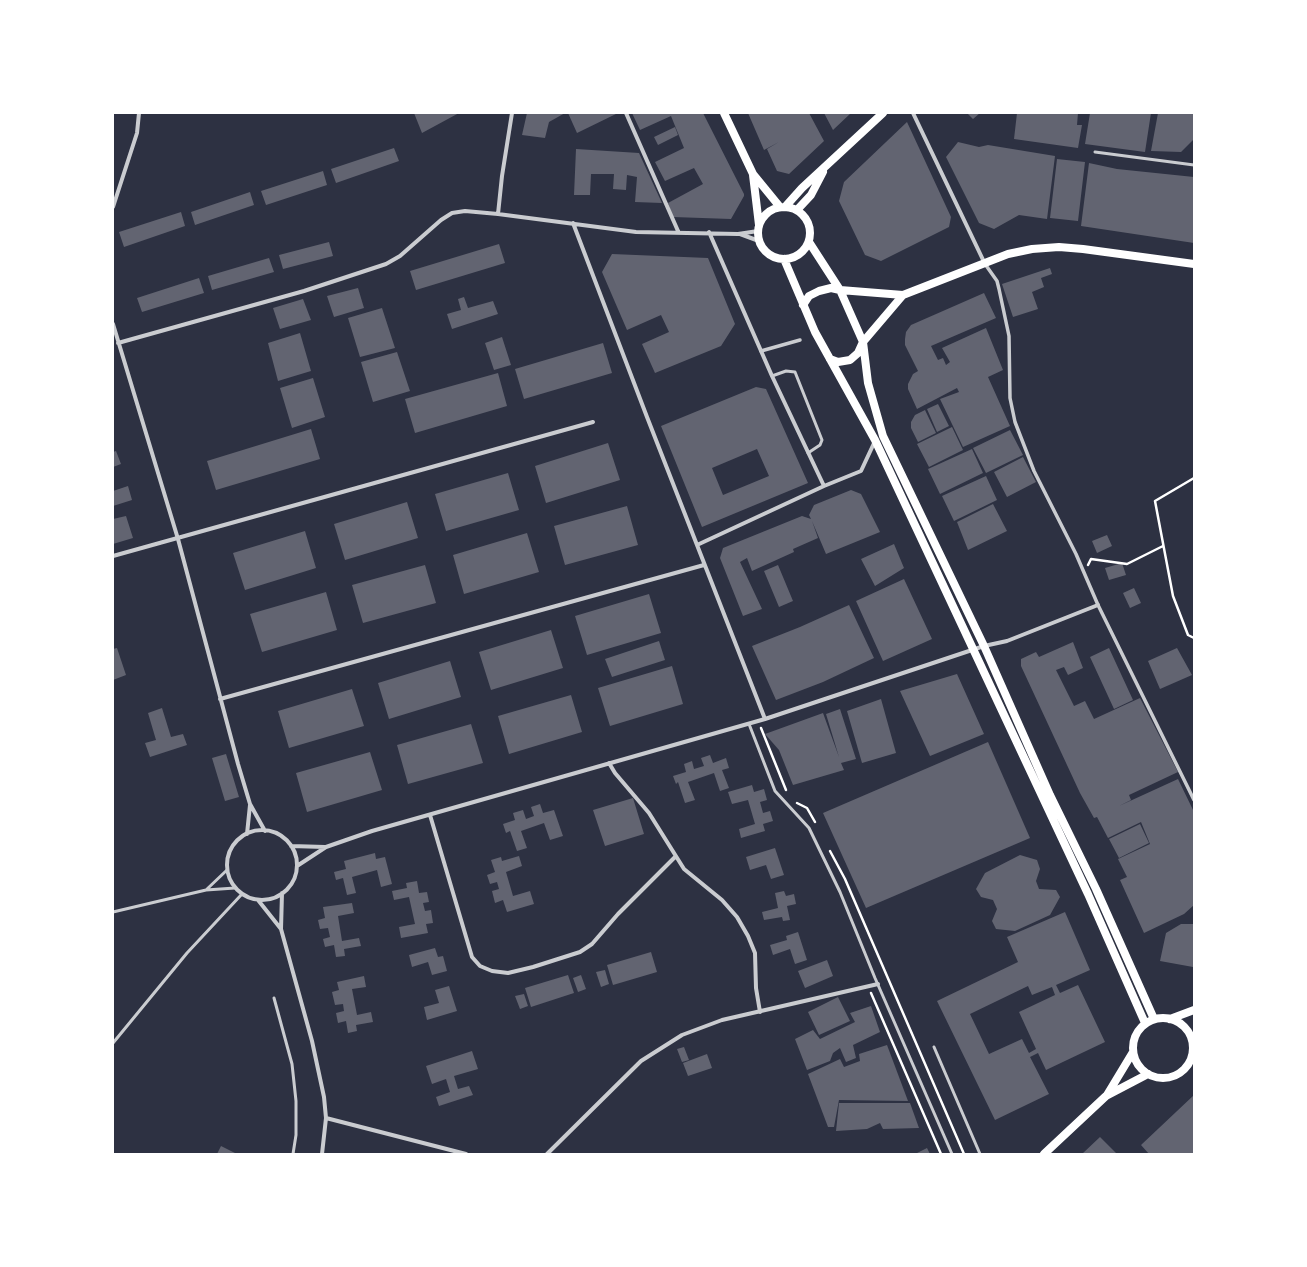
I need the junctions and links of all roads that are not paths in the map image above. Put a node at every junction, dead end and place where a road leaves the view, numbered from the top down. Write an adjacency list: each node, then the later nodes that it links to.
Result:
1 (139, 113): 11 (street)
2 (512, 113): 14 (street)
3 (626, 113): 17 (street)
4 (724, 113): 10 (main road)
5 (883, 113): 9 (main road)
6 (913, 113): 23 (street)
7 (1095, 152): 8 (lane)
8 (1194, 165)
9 (826, 166): 12 (main road); 13 (main road)
10 (753, 174): 12 (main road); 16 (main road)
11 (113, 207)
12 (783, 207): 13 (main road); 16 (main road)
13 (797, 210): 21 (main road)
14 (498, 214): 15 (street); 31 (street)
15 (573, 223): 17 (street); 41 (street)
16 (758, 228): 19 (street); 20 (main road)
17 (678, 231): 18 (street)
18 (709, 232): 19 (street); 32 (street)
19 (738, 234): 20 (street)
20 (759, 241): 22 (main road)
21 (809, 242): 22 (main road); 25 (main road)
22 (784, 259): 27 (main road)
23 (985, 264): 24 (main road); 26 (main road); 44 (street)
24 (1194, 264)
25 (840, 290): 26 (main road); 27 (main road); 30 (main road)
26 (903, 295): 30 (main road)
27 (803, 305): 33 (main road)
28 (113, 324): 31 (street)
29 (800, 340): 32 (street)
30 (863, 342): 33 (main road); 36 (main road)
31 (118, 343): 40 (street)
32 (761, 351): 34 (street)
33 (830, 359): 37 (main road)
34 (772, 376): 38 (street); 38 (lane)
35 (593, 422): 40 (street)
36 (883, 436): 37 (street); 45 (main road)
37 (875, 440): 39 (street); 46 (main road)
38 (808, 453): 39 (street)
39 (824, 486): 41 (street)
40 (178, 539): 42 (street); 47 (street)
41 (697, 545): 43 (street)
42 (113, 556)
43 (704, 565): 47 (street); 48 (street)
44 (1098, 605): 45 (street); 51 (street)
45 (984, 646): 46 (street); 72 (main road)
46 (973, 650): 48 (street); 74 (main road)
47 (220, 699): 52 (street)
48 (766, 720): 49 (street)
49 (749, 724): 50 (street); 68 (lane)
50 (609, 763): 53 (street); 58 (street)
51 (1194, 800)
52 (250, 804): 54 (street); 55 (street)
53 (430, 815): 57 (street); 58 (street)
54 (265, 831): 55 (street); 56 (street)
55 (247, 834): 60 (street)
56 (291, 846): 57 (street); 59 (street)
57 (326, 847): 59 (street)
58 (675, 857): 71 (street)
59 (297, 866): 63 (street)
60 (227, 870): 61 (street); 62 (lane)
61 (235, 888): 62 (lane); 64 (street)
62 (206, 890): 66 (lane)
63 (282, 893): 65 (street); 67 (street)
64 (242, 894): 65 (street); 76 (lane)
65 (258, 900): 67 (street)
66 (113, 912)
67 (281, 929): 81 (street)
68 (878, 984): 71 (street); 86 (lane)
69 (274, 998): 82 (lane)
70 (1194, 1010): 73 (main road)
71 (760, 1012): 85 (street)
72 (1154, 1019): 73 (main road); 74 (main road)
73 (1170, 1019): 75 (main road)
74 (1145, 1023): 78 (main road)
75 (1193, 1041): 79 (main road)
76 (113, 1043)
77 (934, 1046): 87 (lane)
78 (1133, 1052): 79 (main road); 80 (main road)
79 (1148, 1074): 80 (main road)
80 (1106, 1096): 88 (main road)
81 (326, 1118): 83 (street); 84 (street)
82 (293, 1154)
83 (322, 1154)
84 (466, 1154)
85 (547, 1154)
86 (952, 1154)
87 (980, 1154)
88 (1044, 1154)

